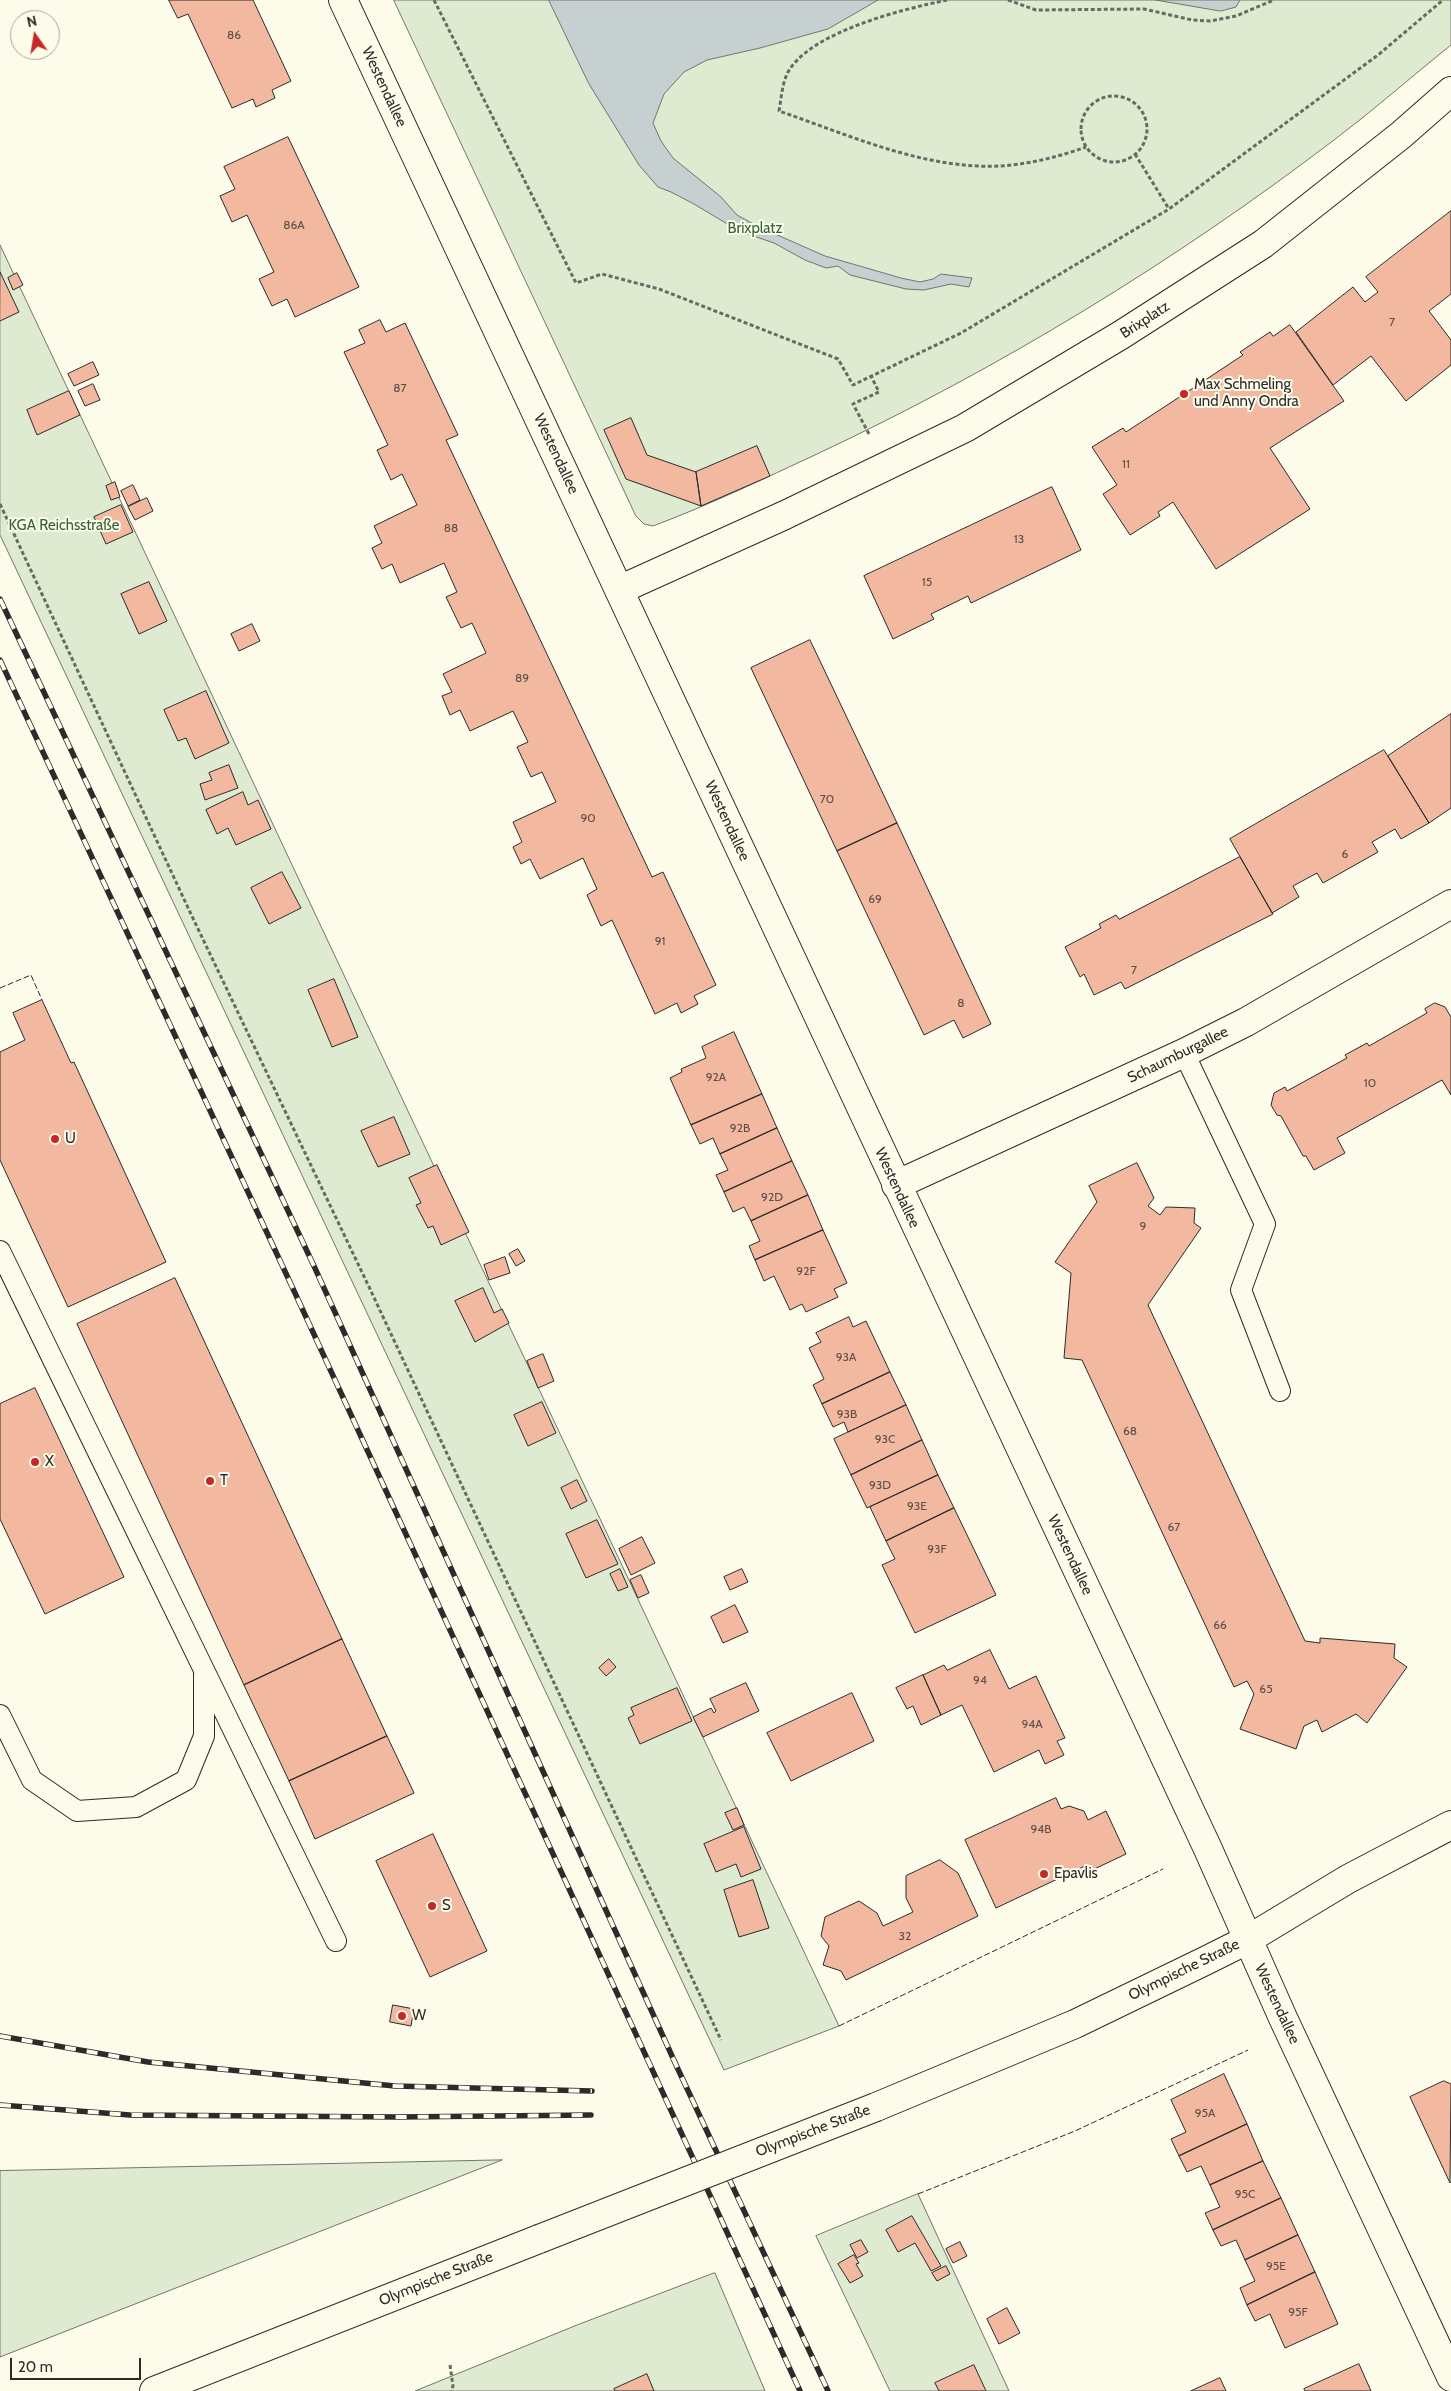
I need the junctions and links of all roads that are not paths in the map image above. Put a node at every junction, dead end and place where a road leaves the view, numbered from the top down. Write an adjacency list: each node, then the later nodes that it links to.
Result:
1 (343, 0): 3 (street, Westendallee)
2 (1451, 91): 3 (street, Brixplatz)
3 (619, 590): 6 (street, Westendallee)
4 (1451, 904): 5 (street, Schaumburgallee)
5 (1184, 1053): 6 (street, Schaumburgallee); 8 (lane)
6 (896, 1185): 12 (street, Westendallee)
7 (0, 1251): 9 (lane)
8 (1280, 1391)
9 (204, 1668): 10 (lane); 13 (lane)
10 (0, 1715)
11 (1451, 1825): 12 (street, Olympische Straße)
12 (1247, 1940): 14 (street, Westendallee); 15 (street, Olympische Straße, bridge)
13 (336, 1941)
14 (1451, 2377)
15 (154, 2391)

